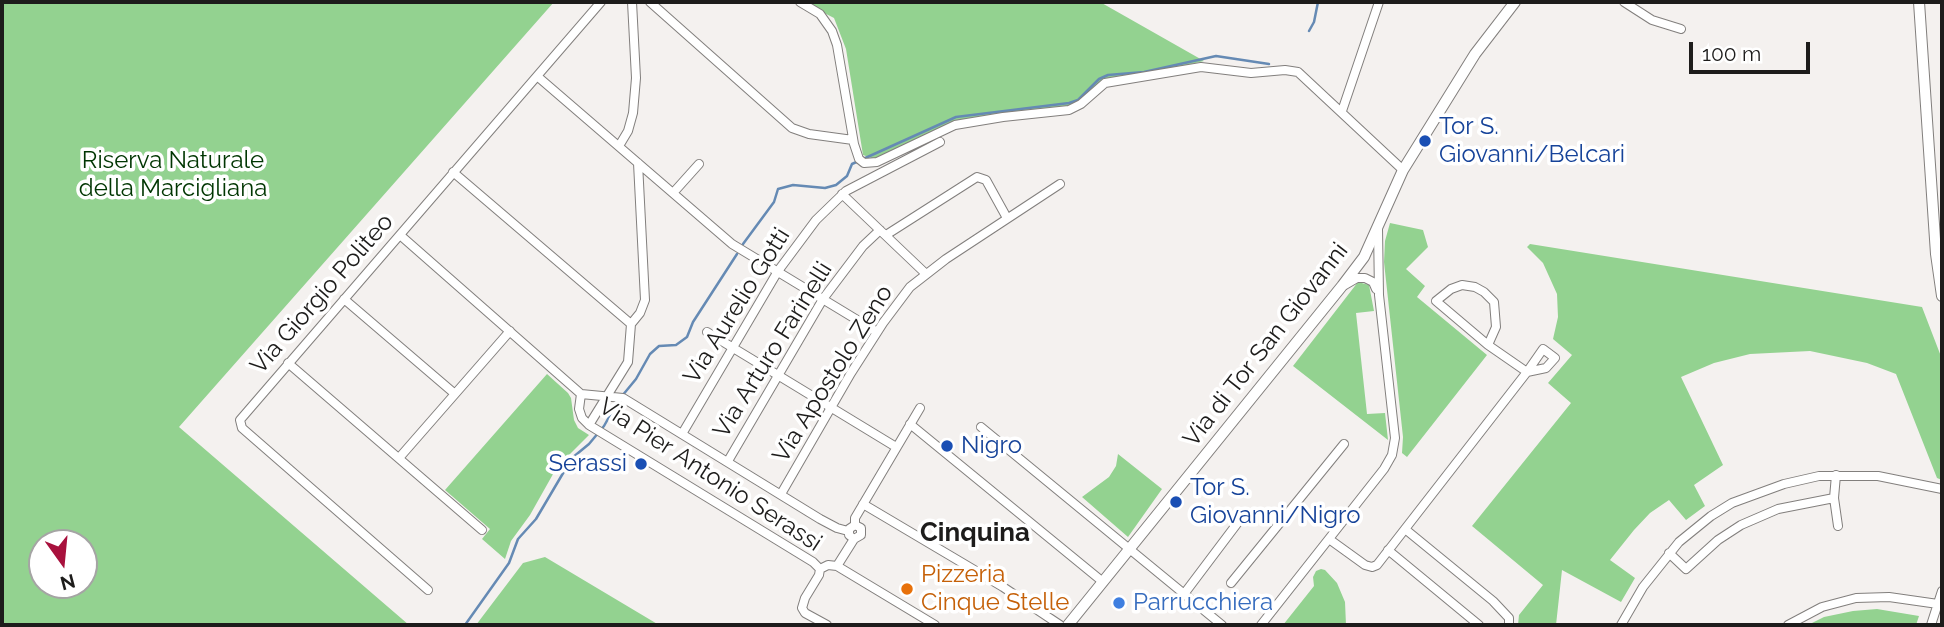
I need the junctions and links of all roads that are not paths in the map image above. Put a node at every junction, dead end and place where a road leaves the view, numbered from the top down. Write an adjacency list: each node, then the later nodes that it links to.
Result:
1 (601, 2): 10 (street, Via Giorgio Politeo)
2 (632, 2): 14 (street)
3 (650, 2): 12 (street)
4 (800, 2): 12 (street)
5 (1379, 2): 11 (street)
6 (1516, 2): 19 (street, Via di Tor San Giovanni)
7 (1624, 2): 9 (street)
8 (1919, 2): 32 (street)
9 (1681, 29)
10 (537, 76): 14 (street); 20 (street, Via Giorgio Politeo)
11 (1342, 111): 15 (street); 19 (street)
12 (853, 141): 15 (street)
13 (940, 142): 18 (street, Via Aurelio Gotti)
14 (619, 146): 16 (street)
15 (879, 161): 18 (street)
16 (638, 163): 22 (street); 35 (street)
17 (699, 163): 22 (street)
18 (884, 169): 23 (street, Via Aurelio Gotti)
19 (1403, 170): 25 (street, Via di Tor San Giovanni)
20 (453, 172): 27 (street, Via Giorgio Politeo); 35 (street)
21 (1060, 184): 24 (street, Via Apostolo Zeno)
22 (673, 193): 28 (street)
23 (842, 194): 26 (street); 28 (street, Via Aurelio Gotti)
24 (1007, 218): 26 (street, Via Arturo Farinelli); 29 (street, Via Apostolo Zeno)
25 (1378, 225): 30 (street, Via di Tor San Giovanni); 31 (street)
26 (883, 232): 29 (street); 34 (street, Via Arturo Farinelli)
27 (400, 235): 33 (street, Via Giorgio Politeo); 36 (street)
28 (778, 271): 34 (street); 40 (street, Via Aurelio Gotti)
29 (925, 273): 38 (street, Via Apostolo Zeno)
30 (1342, 286): 31 (street); 67 (street, Via di Tor San Giovanni)
31 (1379, 295): 66 (street)
32 (1942, 296)
33 (344, 299): 41 (street, Via Giorgio Politeo); 43 (street)
34 (822, 299): 38 (street); 42 (street, Via Arturo Farinelli)
35 (631, 324): 45 (street)
36 (510, 331): 43 (street); 44 (street)
37 (707, 331): 40 (street)
38 (877, 332): 46 (street, Via Apostolo Zeno)
39 (1489, 345): 39 (street); 64 (street)
40 (733, 347): 42 (street); 51 (street, Via Aurelio Gotti)
41 (288, 363): 54 (street); 74 (street, Via Giorgio Politeo)
42 (778, 375): 46 (street); 55 (street, Via Arturo Farinelli)
43 (455, 394): 54 (street)
44 (581, 394): 45 (street); 49 (street, Via Pier Antonio Serassi)
45 (608, 396): 49 (street); 51 (street)
46 (831, 407): 53 (street); 58 (street, Via Apostolo Zeno)
47 (920, 408): 48 (street)
48 (910, 424): 53 (street); 72 (street)
49 (592, 428): 71 (street, Via Pier Antonio Serassi)
50 (981, 428): 67 (street)
51 (682, 434): 55 (street)
52 (1344, 444): 73 (street)
53 (896, 447): 60 (street)
54 (399, 458): 65 (street)
55 (727, 461): 58 (street)
56 (1836, 475): 57 (street); 59 (street); 69 (street)
57 (1941, 491)
58 (780, 494): 63 (street)
59 (1834, 498): 62 (street); 69 (street)
60 (863, 504): 63 (street); 80 (street)
61 (1239, 521): 76 (street)
62 (1838, 526)
63 (851, 528): 70 (street)
64 (1405, 529): 68 (street); 85 (street)
65 (482, 530)
66 (1329, 539): 68 (street); 83 (street)
67 (1130, 549): 72 (street, Via di Tor San Giovanni); 76 (street)
68 (1388, 550): 84 (street)
69 (1669, 553): 86 (street)
70 (837, 566): 71 (street, Via Pier Antonio Serassi); 79 (street)
71 (820, 569): 78 (street)
72 (1103, 582): 81 (street, Via di Tor San Giovanni)
73 (1231, 583)
74 (428, 590)
75 (1942, 591): 77 (street)
76 (1184, 594): 82 (street)
77 (1938, 604): 87 (street); 88 (street)
78 (827, 625)
79 (935, 625)
80 (1060, 625)
81 (1068, 625)
82 (1222, 625)
83 (1261, 625)
84 (1479, 625)
85 (1509, 625)
86 (1621, 625)
87 (1788, 625)
88 (1931, 625)

